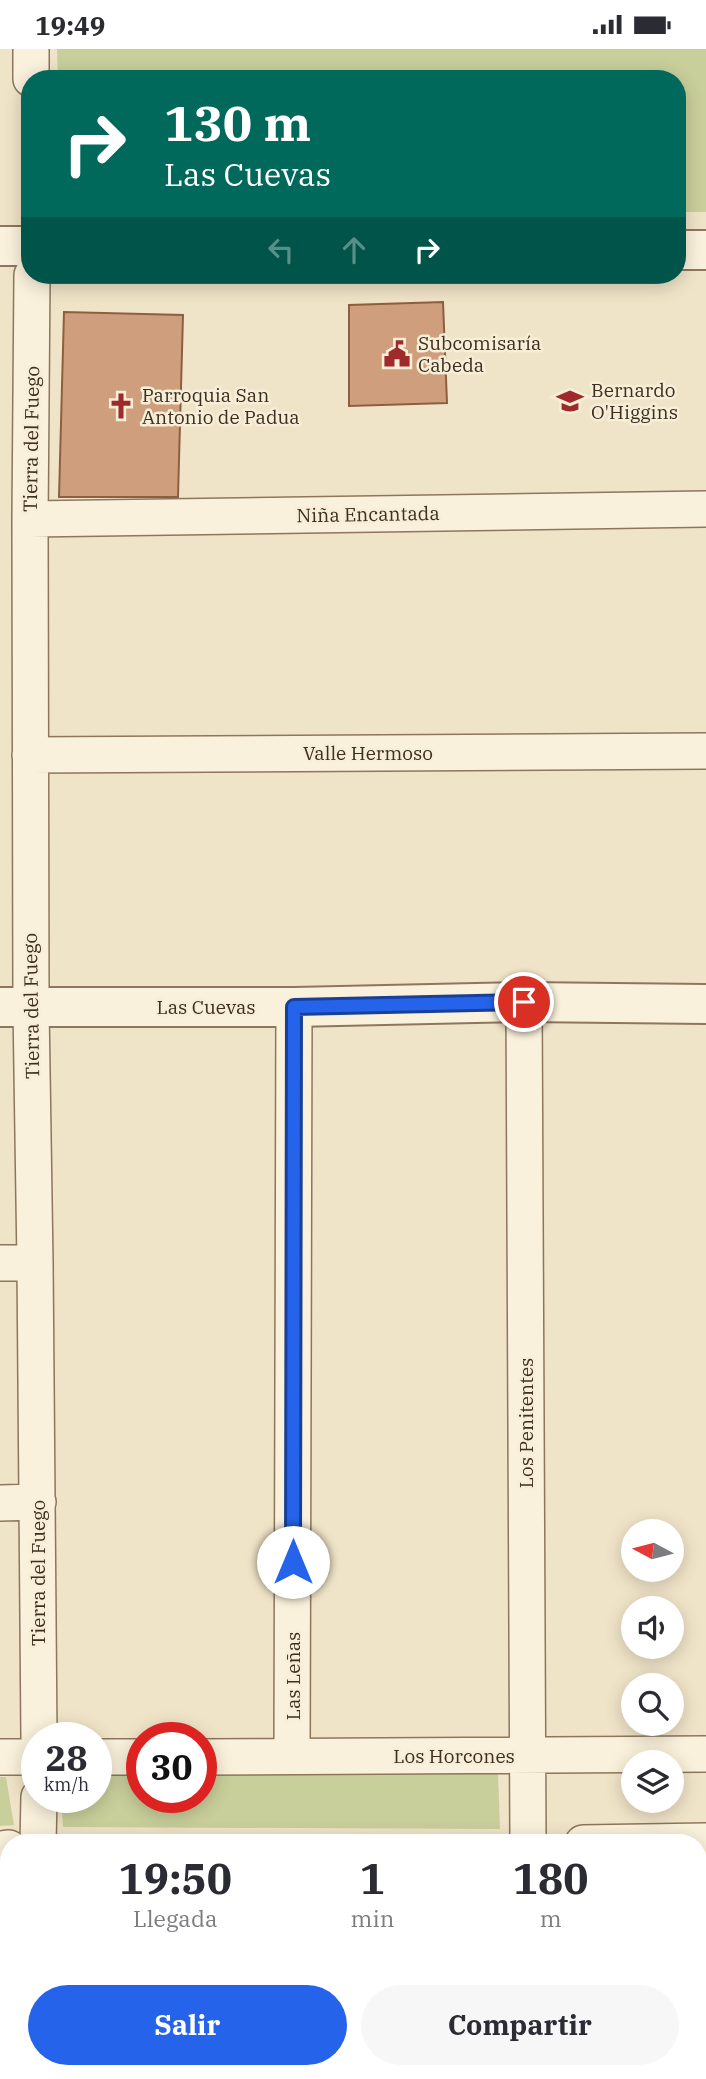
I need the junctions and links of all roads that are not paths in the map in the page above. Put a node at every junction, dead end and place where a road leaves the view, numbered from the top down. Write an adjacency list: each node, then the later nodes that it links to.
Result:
1 (31, 49): 2 (street)
2 (32, 70)
3 (0, 246): 4 (street)
4 (21, 246)
5 (686, 250): 6 (street)
6 (706, 250)
7 (32, 284): 9 (street, Tierra del Fuego)
8 (706, 509): 9 (street, Niña Encantada)
9 (30, 519): 11 (street, Tierra del Fuego)
10 (706, 751): 11 (street, Valle Hermoso)
11 (30, 755): 14 (street, Tierra del Fuego)
12 (524, 1002): 13 (street, Las Cuevas); 15 (street, Las Cuevas); 23 (street, Los Penitentes)
13 (706, 1004)
14 (15, 1007): 15 (street, Las Cuevas); 17 (street, Tierra del Fuego)
15 (294, 1007): 22 (street, Las Leñas)
16 (0, 1263): 17 (street)
17 (35, 1263): 18 (street, Tierra del Fuego)
18 (38, 1502): 19 (street); 20 (street, Tierra del Fuego)
19 (0, 1503)
20 (39, 1722)
21 (706, 1754): 23 (street, Los Horcones)
22 (292, 1756): 23 (street, Los Horcones); 24 (street, Los Horcones)
23 (528, 1756): 29 (street, Los Penitentes)
24 (217, 1757)
25 (0, 1758): 26 (street)
26 (21, 1758)
27 (39, 1813): 28 (street)
28 (38, 1834)
29 (528, 1834)

